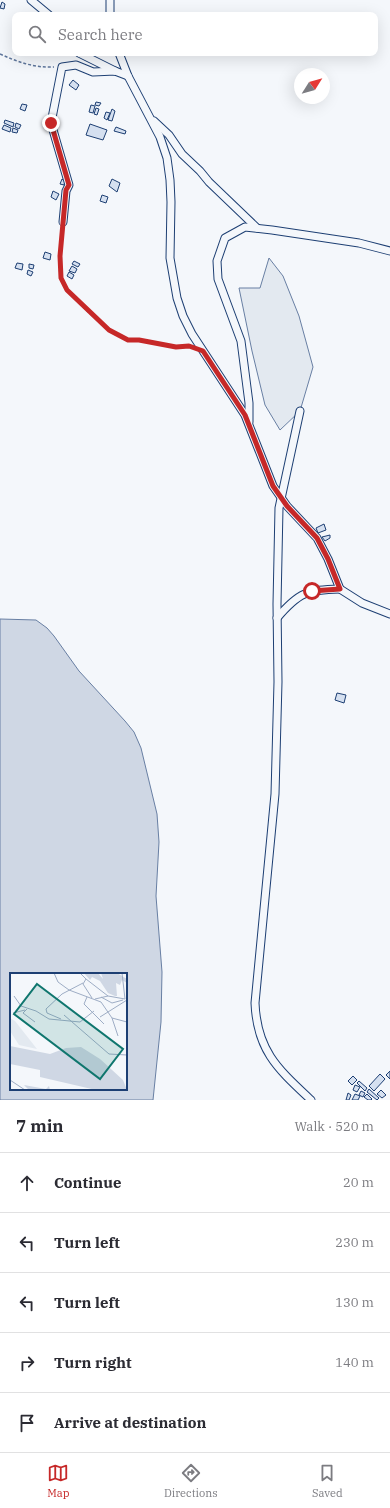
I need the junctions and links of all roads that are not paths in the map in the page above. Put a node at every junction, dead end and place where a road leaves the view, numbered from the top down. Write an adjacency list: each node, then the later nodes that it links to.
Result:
1 (31, 0): 3 (street)
2 (110, 0): 4 (street)
3 (45, 12)
4 (110, 12)
5 (85, 56): 7 (street)
6 (120, 56): 8 (street)
7 (115, 71): 8 (street); 10 (street)
8 (128, 76): 9 (street)
9 (150, 117): 11 (street); 14 (street)
10 (63, 222)
11 (257, 228): 12 (street); 14 (street)
12 (390, 251)
13 (300, 411): 15 (street)
14 (249, 423): 15 (street)
15 (281, 498): 16 (street); 18 (street)
16 (340, 589): 17 (street); 18 (street)
17 (390, 614)
18 (277, 618): 19 (street)
19 (311, 1100)

